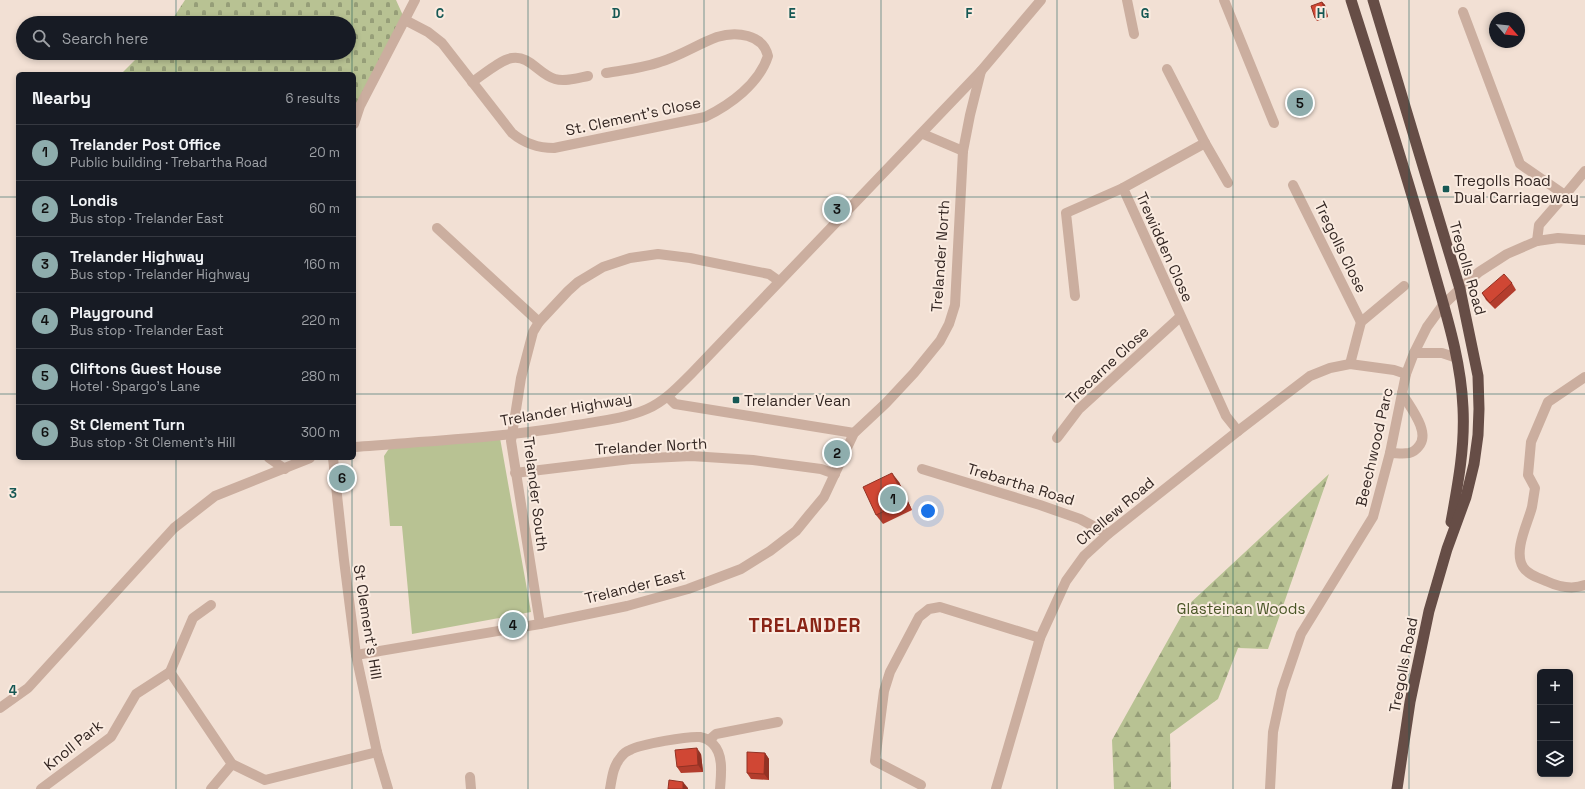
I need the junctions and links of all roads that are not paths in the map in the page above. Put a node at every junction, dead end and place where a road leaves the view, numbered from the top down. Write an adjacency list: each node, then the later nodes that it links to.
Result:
1 (414, 0): 8 (street)
2 (1041, 0): 11 (street, Trelander Highway)
3 (1126, 0): 9 (street)
4 (1224, 0): 16 (street)
5 (1351, 0): 32 (highway, Tregolls Road)
6 (1373, 0): 30 (highway, Tregolls Road)
7 (1463, 12): 24 (street)
8 (405, 20): 14 (street, St. Clement's Close); 15 (street)
9 (1134, 34)
10 (1167, 69): 18 (street)
11 (981, 71): 17 (street, Trelander Highway); 19 (street, Trelander North)
12 (606, 73): 14 (street, St. Clement's Close)
13 (588, 76): 14 (street)
14 (472, 82)
15 (356, 118)
16 (1274, 123)
17 (923, 134): 19 (street); 28 (street, Trelander Highway)
18 (1205, 143): 21 (street); 23 (street, Trewidden Close)
19 (963, 151): 44 (street, Trelander North)
20 (1585, 171): 24 (street)
21 (1228, 183)
22 (1294, 185): 35 (street, Tregolls Close)
23 (1123, 188): 31 (street); 33 (street, Trewidden Close)
24 (1564, 195): 27 (street)
25 (437, 228): 34 (street)
26 (1585, 240): 27 (street, Beechwood Parc)
27 (1537, 241): 30 (street, Beechwood Parc)
28 (779, 281): 34 (street, Trelander South); 42 (street, Trelander Highway)
29 (1404, 286): 35 (street)
30 (1460, 288): 32 (street, Beechwood Parc); 57 (highway, Tregolls Road)
31 (1074, 296)
32 (1443, 305): 36 (street, Beechwood Parc); 37 (highway, Tregolls Road)
33 (1180, 317): 43 (street, Trewidden Close); 46 (street, Trecarne Close)
34 (539, 322): 45 (street, Trelander South)
35 (1362, 322): 38 (street)
36 (1414, 353): 37 (street); 39 (street, Beechwood Parc)
37 (1457, 358): 57 (highway, Tregolls Road)
38 (1350, 364): 39 (street, Chellew Road); 43 (street, Chellew Road)
39 (1406, 374): 41 (street, Beechwood Parc)
40 (1585, 377): 58 (street)
41 (1402, 393): 48 (street, Beechwood Parc); 48 (street)
42 (668, 396): 44 (street); 45 (street, Trelander Highway)
43 (1238, 431): 56 (street, Chellew Road)
44 (854, 433): 55 (street, Trelander East)
45 (512, 435): 47 (street, Trelander Highway); 54 (street, Trelander South)
46 (1057, 438)
47 (356, 447)
48 (1390, 453): 78 (street, Beechwood Parc)
49 (272, 460): 52 (street)
50 (305, 460): 52 (street)
51 (333, 460): 62 (street, St Clement's Hill)
52 (285, 469): 64 (street)
53 (922, 469): 56 (street, Trebartha Road)
54 (515, 473): 55 (street, Trelander North); 60 (street, Trelander South)
55 (835, 474): 60 (street, Trelander East)
56 (1108, 534): 61 (street, Chellew Road)
57 (1447, 549): 79 (highway, Tregolls Road)
58 (1585, 585)
59 (211, 605): 63 (street)
60 (540, 624): 62 (street, Trelander East)
61 (1040, 638): 70 (street); 77 (street, Chellew Road)
62 (356, 655): 67 (street, St Clement's Hill)
63 (170, 672): 68 (street); 71 (street, Knoll Park)
64 (0, 708)
65 (778, 722): 66 (street)
66 (709, 740): 75 (street); 76 (street)
67 (377, 752): 68 (street); 73 (street, St Clement's Hill)
68 (232, 764): 72 (street)
69 (470, 777): 74 (street)
70 (922, 785)
71 (41, 789)
72 (211, 789)
73 (388, 789)
74 (471, 789)
75 (610, 789)
76 (720, 789)
77 (996, 789)
78 (1270, 789)
79 (1396, 789)

